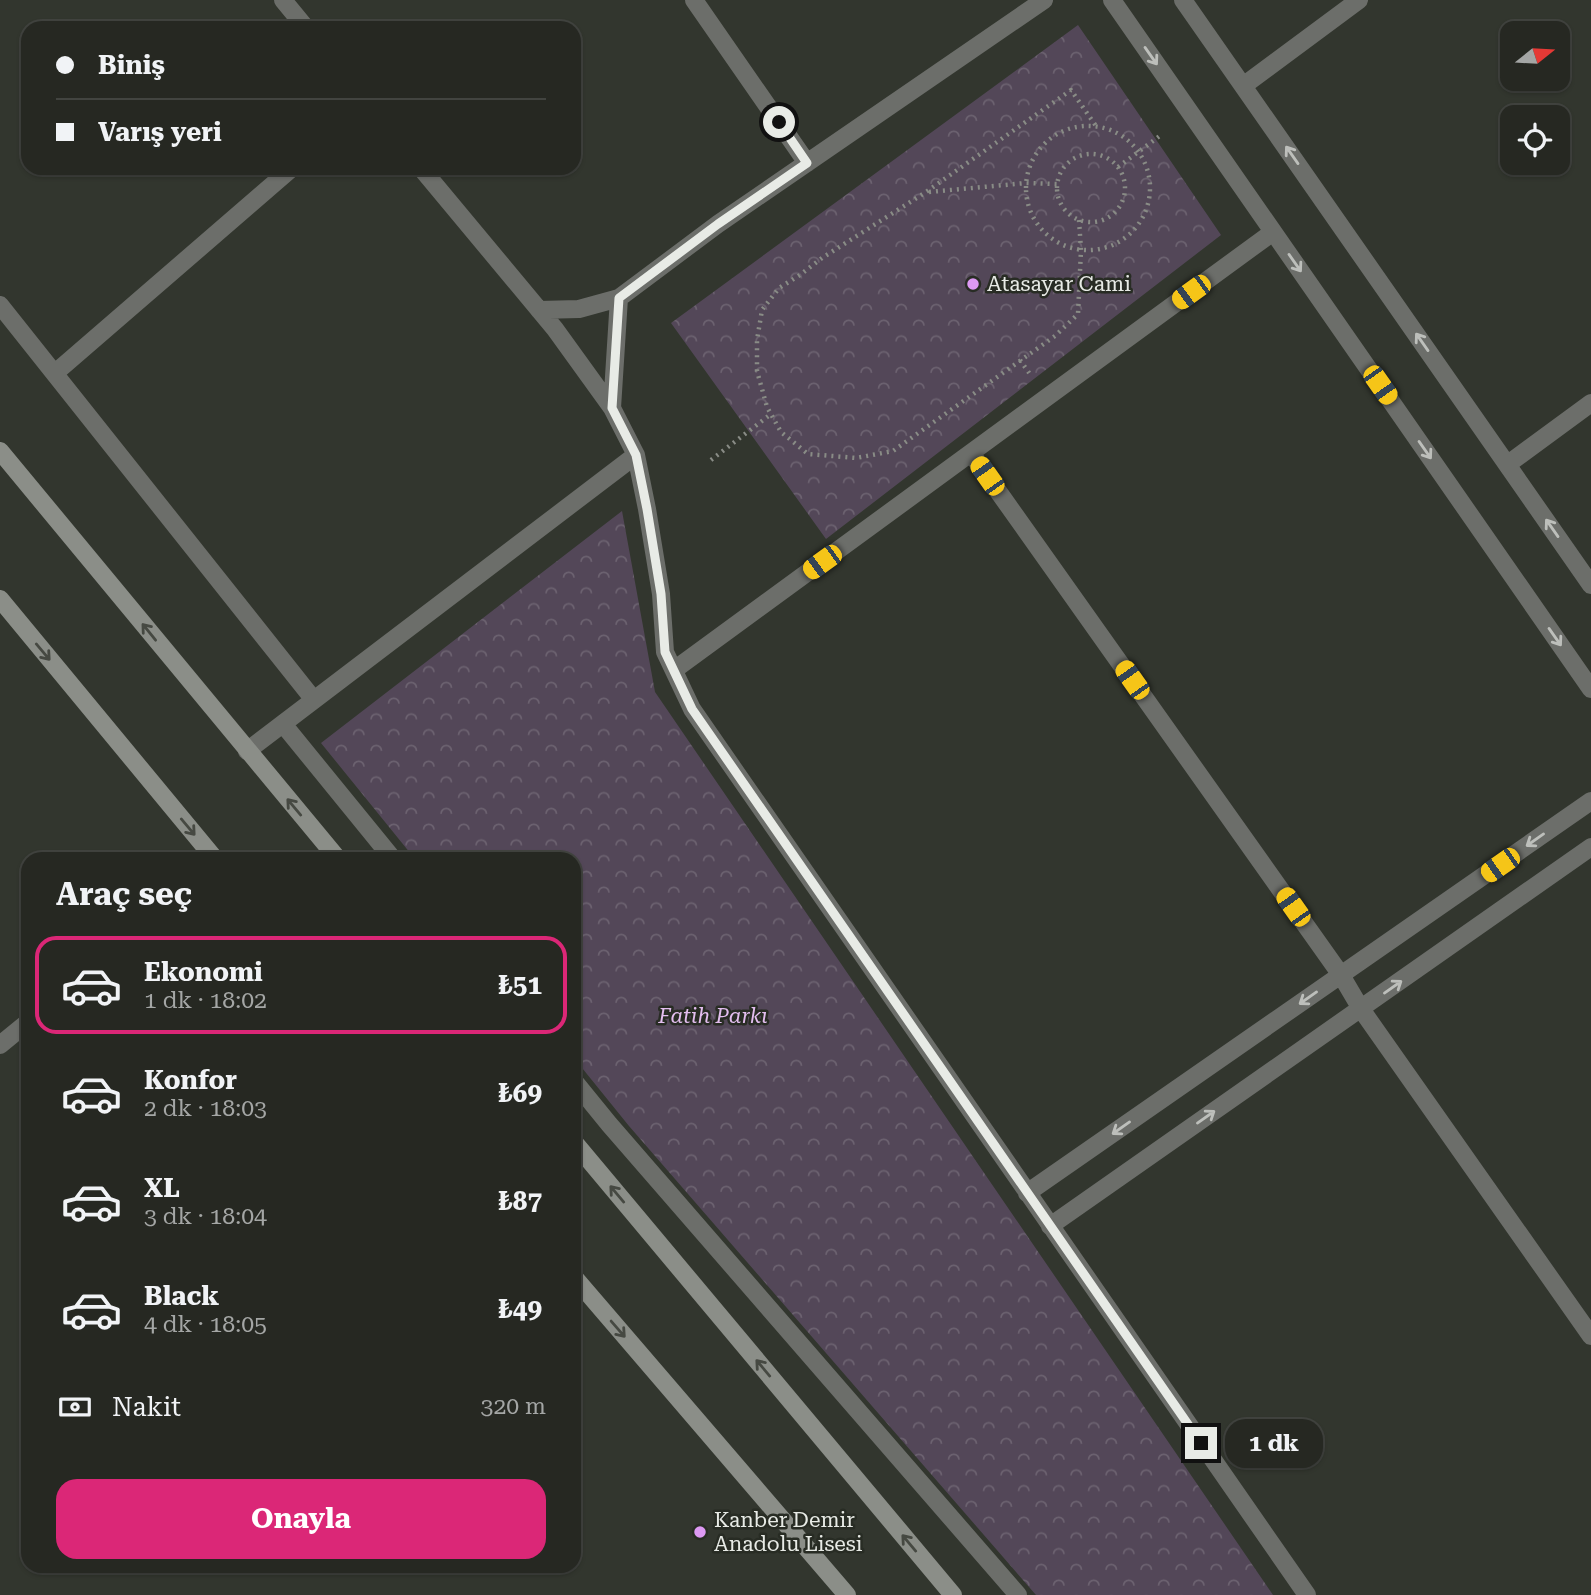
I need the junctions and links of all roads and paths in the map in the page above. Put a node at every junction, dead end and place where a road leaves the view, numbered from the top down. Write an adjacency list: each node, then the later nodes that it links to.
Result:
1 (283, 0): 7 (street)
2 (694, 0): 12 (street)
3 (1044, 0): 12 (street)
4 (1112, 0): 20 (street, one-way to 20)
5 (1183, 0): 8 (street)
6 (1359, 0): 8 (street)
7 (300, 21)
8 (1243, 86): 33 (street, one-way to 8)
9 (1096, 126): 11 (path); 16 (path); 18 (path)
10 (1161, 135): 11 (path)
11 (1138, 152): 13 (path); 21 (path)
12 (807, 163): 22 (street)
13 (1118, 167): 17 (path); 19 (path)
14 (284, 175): 25 (street)
15 (427, 175): 24 (street)
16 (1026, 183): 17 (path); 18 (path); 21 (path)
17 (1057, 184): 19 (path)
18 (926, 192): 28 (path)
19 (1079, 220): 21 (path)
20 (1273, 232): 30 (street); 37 (street, one-way to 37)
21 (1081, 250): 28 (path)
22 (619, 298): 24 (street); 27 (street)
23 (0, 304): 25 (street)
24 (540, 310): 27 (street)
25 (55, 373): 38 (street)
26 (1591, 403): 33 (street)
27 (612, 408): 31 (street)
28 (771, 414): 32 (path)
29 (0, 451): 40 (main road, one-way to 29)
30 (971, 453): 36 (street); 46 (street)
31 (636, 455): 36 (street); 38 (street)
32 (711, 460)
33 (1508, 464): 34 (street, one-way to 33)
34 (1591, 585)
35 (0, 599): 43 (main road, one-way to 43)
36 (674, 670): 52 (street)
37 (1591, 689)
38 (314, 700): 39 (street)
39 (283, 724): 40 (street); 45 (street)
40 (247, 751): 44 (main road, one-way to 40)
41 (1591, 802): 46 (street, one-way to 46)
42 (1591, 847): 47 (street, one-way to 42)
43 (209, 852)
44 (332, 852)
45 (387, 852)
46 (1341, 975): 47 (street); 52 (street, one-way to 52)
47 (1361, 1009): 53 (street, one-way to 47); 55 (street)
48 (21, 1028): 49 (street)
49 (0, 1045)
50 (581, 1090): 58 (street)
51 (581, 1150): 57 (main road, one-way to 51)
52 (1027, 1193): 53 (street)
53 (1050, 1226): 59 (street)
54 (581, 1285): 56 (main road, one-way to 56)
55 (1591, 1336)
56 (847, 1595)
57 (953, 1595)
58 (1017, 1595)
59 (1307, 1595)

